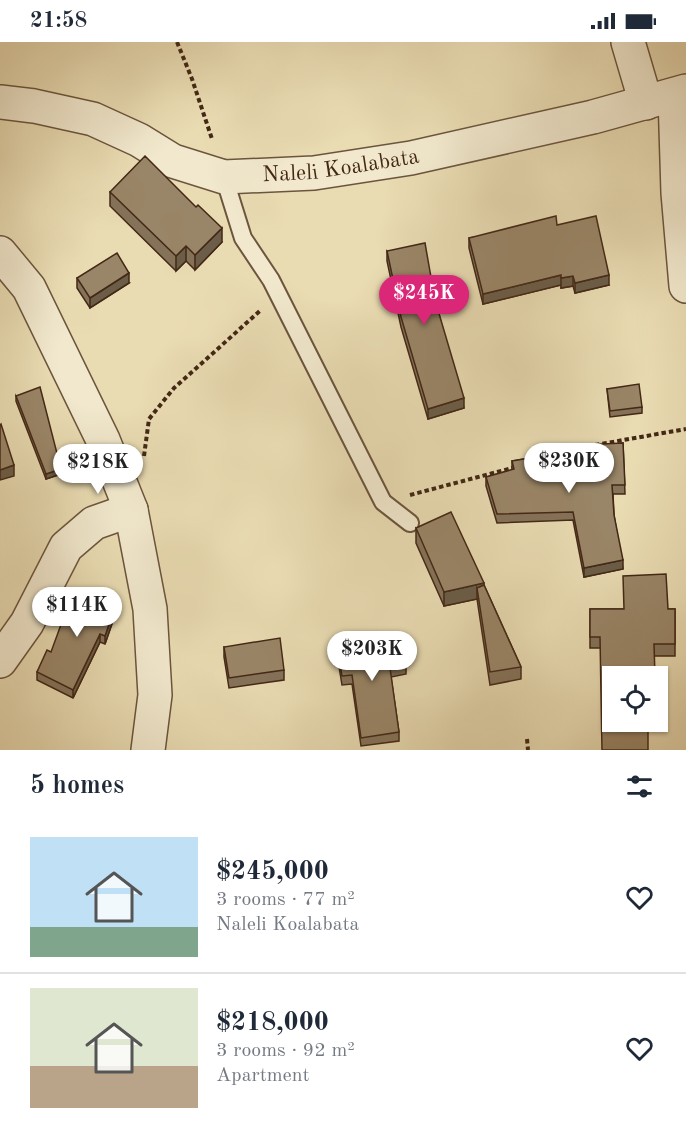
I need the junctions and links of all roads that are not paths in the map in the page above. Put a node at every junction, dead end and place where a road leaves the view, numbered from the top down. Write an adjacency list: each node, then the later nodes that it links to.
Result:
1 (628, 42): 2 (street)
2 (669, 96): 4 (street, Naleli Koalabata); 6 (street)
3 (0, 102): 4 (street, Naleli Koalabata)
4 (224, 177): 8 (lane)
5 (0, 253): 7 (street)
6 (686, 286)
7 (131, 510): 9 (street); 10 (street)
8 (410, 523)
9 (0, 661)
10 (148, 750)

